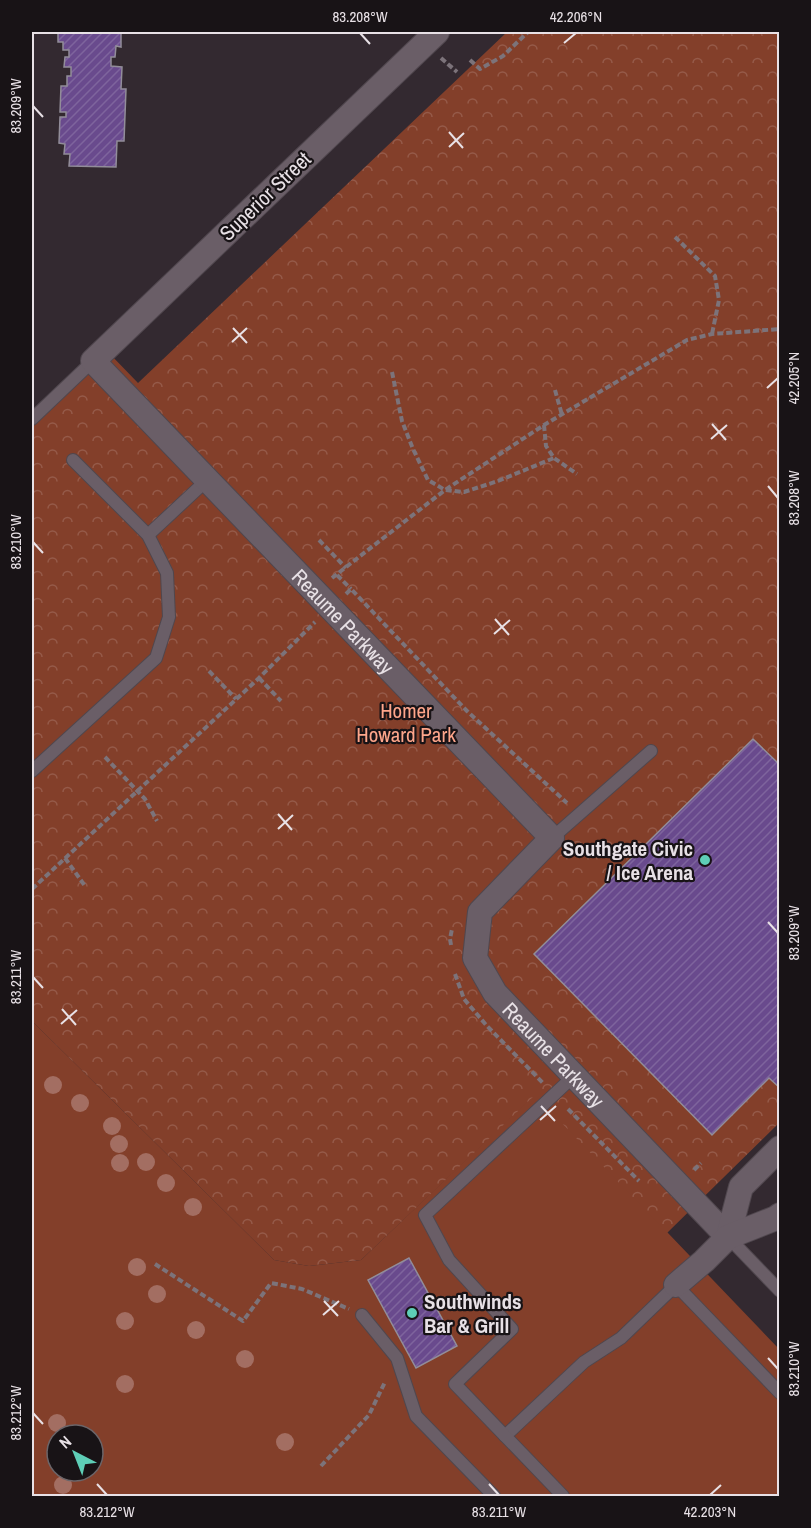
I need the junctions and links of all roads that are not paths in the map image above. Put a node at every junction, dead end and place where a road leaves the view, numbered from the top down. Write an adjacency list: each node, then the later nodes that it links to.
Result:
1 (437, 42): 2 (street, Superior Street)
2 (93, 361): 3 (lane); 5 (street, Reaume Parkway)
3 (32, 420)
4 (73, 460): 6 (lane)
5 (207, 480): 6 (lane); 9 (street, Reaume Parkway)
6 (148, 536): 8 (lane)
7 (651, 751): 9 (lane)
8 (32, 771)
9 (552, 838): 10 (street, Reaume Parkway)
10 (575, 1075): 13 (street, Reaume Parkway); 18 (lane)
11 (780, 1148): 13 (street)
12 (780, 1215): 13 (street)
13 (728, 1237): 14 (street); 15 (lane)
14 (676, 1285): 17 (lane); 18 (lane)
15 (780, 1291)
16 (362, 1315): 19 (lane)
17 (780, 1394)
18 (505, 1436): 20 (lane)
19 (494, 1497)
20 (563, 1497)

